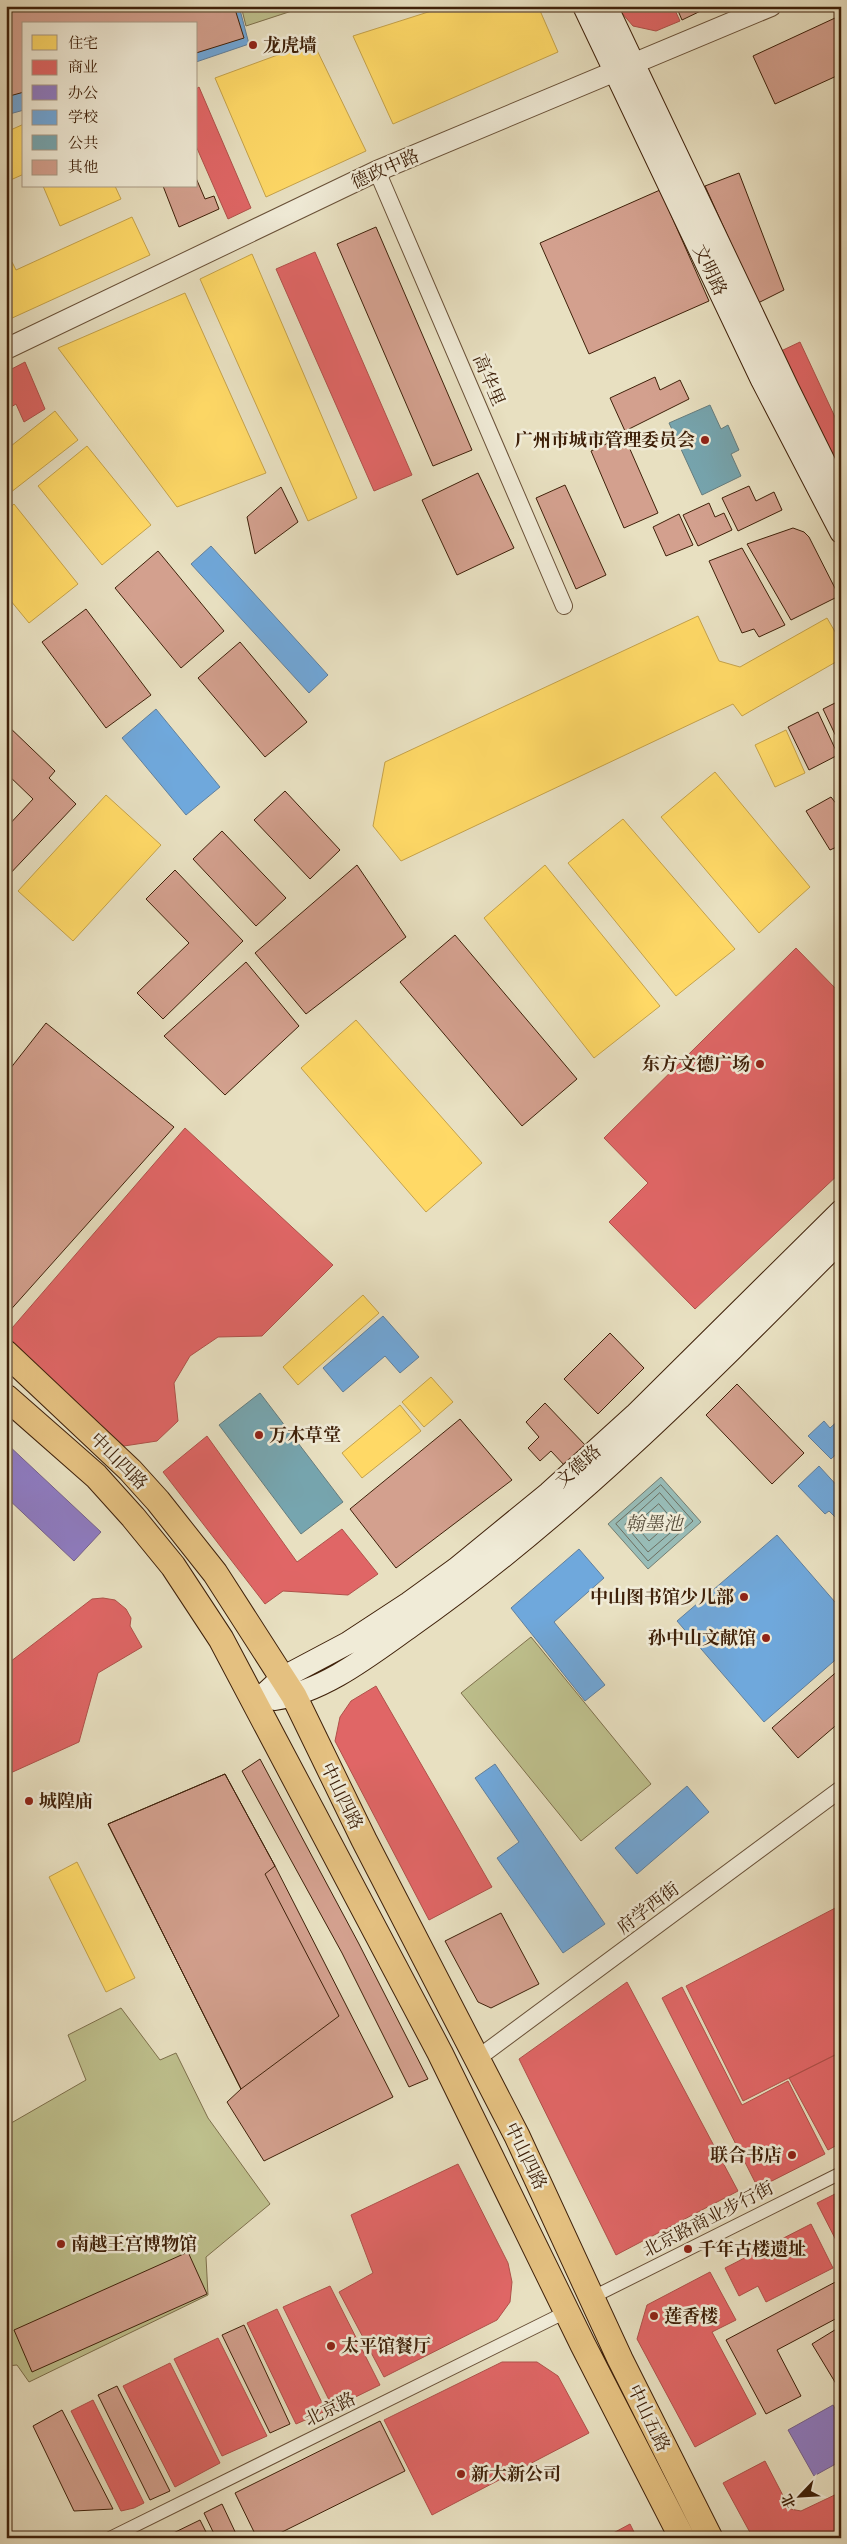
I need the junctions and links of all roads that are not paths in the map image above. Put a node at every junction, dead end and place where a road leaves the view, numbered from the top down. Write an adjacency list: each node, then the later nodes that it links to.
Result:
1 (584, 6): 4 (main road, 文明路)
2 (606, 6): 4 (main road, 文明路)
3 (771, 6): 4 (street, 德政中路)
4 (625, 69): 5 (street, 德政中路); 7 (main road, 文明路); 8 (main road, 文明路)
5 (378, 171): 6 (street, 德政中路); 9 (street, 高华里)
6 (6, 349)
7 (841, 496)
8 (841, 532)
9 (564, 606)
10 (841, 1211): 14 (main road, 文德路)
11 (841, 1240): 14 (main road, 文德路)
12 (6, 1353): 14 (main road, 中山四路)
13 (6, 1397): 15 (main road, 中山四路)
14 (288, 1687): 15 (main road); 17 (main road, 中山四路)
15 (255, 1703): 20 (main road, 中山四路)
16 (841, 1789): 17 (street, 府学西街)
17 (478, 2058): 19 (main road, 中山四路)
18 (841, 2173): 19 (street, 北京路商业步行街)
19 (591, 2298): 23 (main road, 中山五路)
20 (566, 2312): 21 (street, 北京路); 22 (main road, 中山五路)
21 (110, 2538)
22 (682, 2538)
23 (710, 2538)

